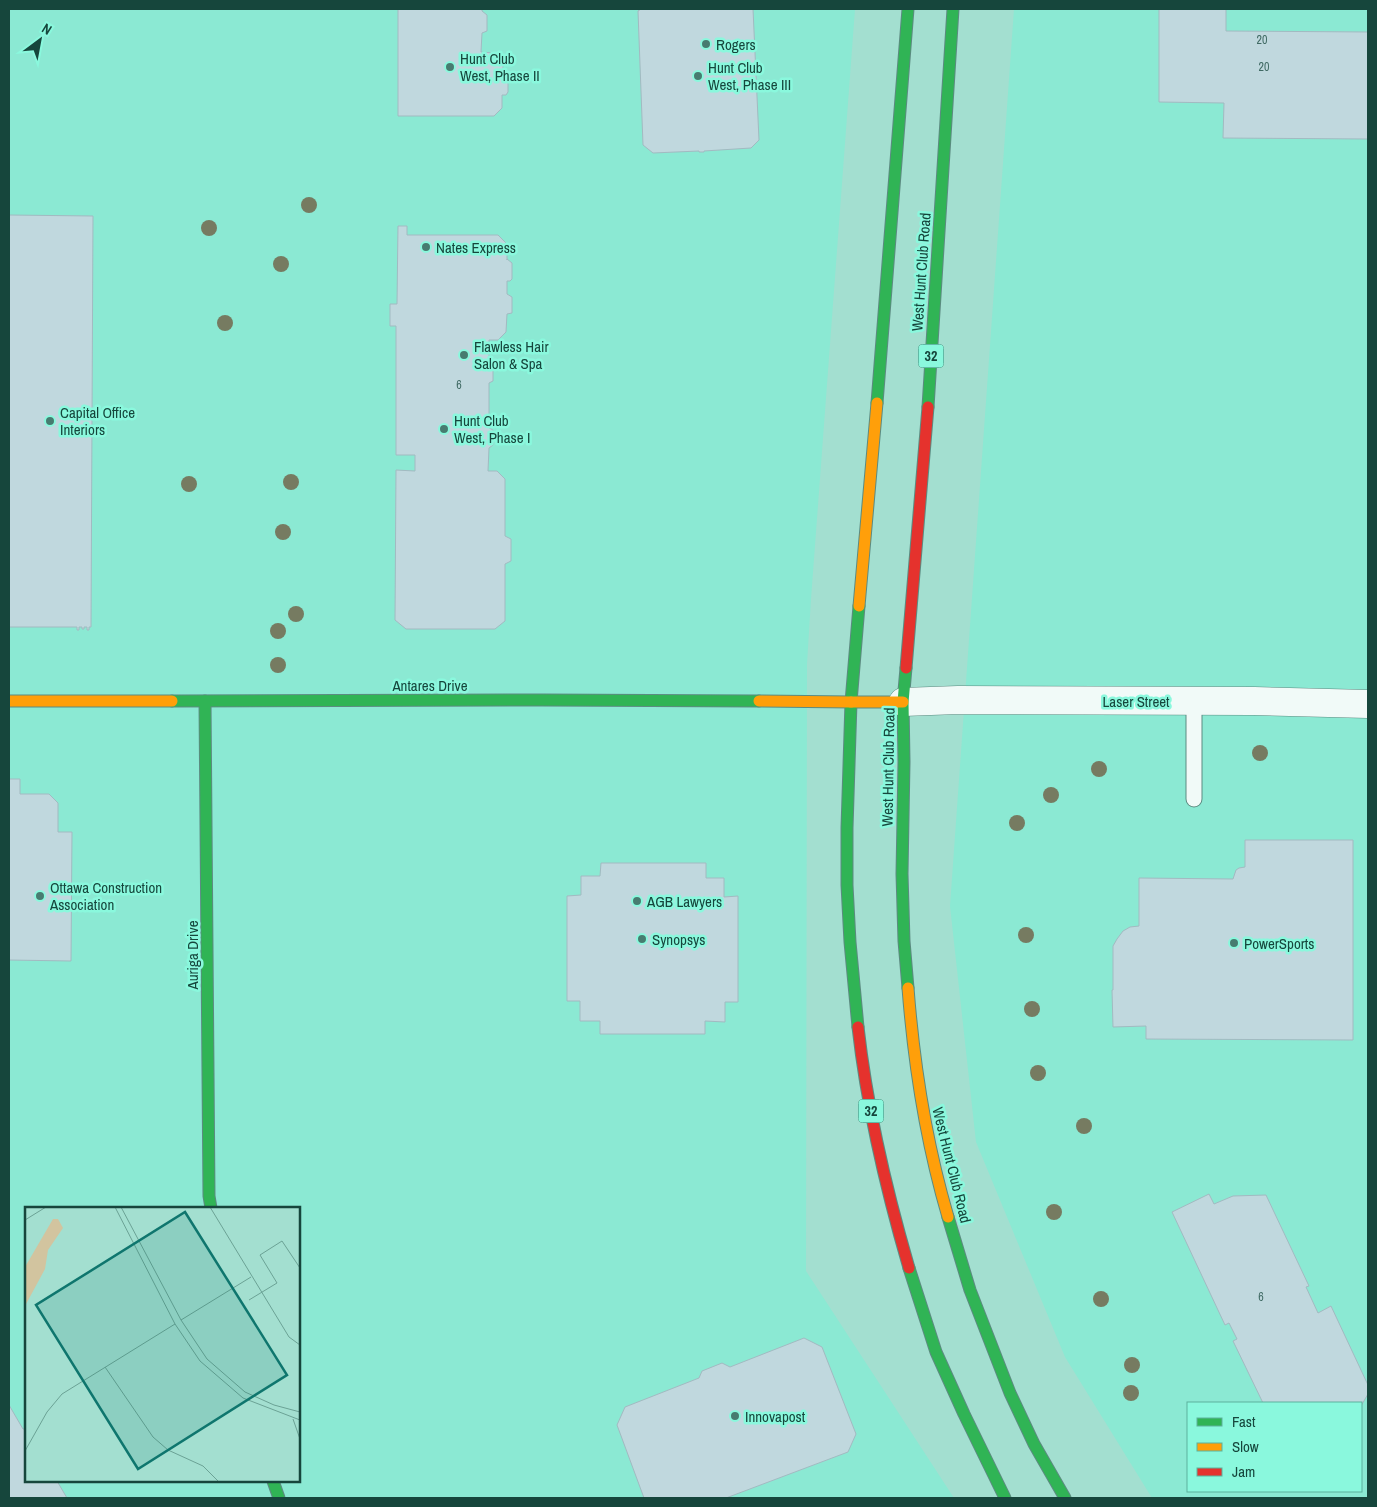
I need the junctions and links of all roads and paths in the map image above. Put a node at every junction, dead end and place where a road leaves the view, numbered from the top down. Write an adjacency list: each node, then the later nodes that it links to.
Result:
1 (908, 9): 6 (main road, 32)
2 (953, 9): 7 (main road, West Hunt Club Road / 32)
3 (9, 701): 4 (main road, Antares Drive)
4 (205, 701): 6 (main road, Antares Drive); 10 (main road, Auriga Drive)
5 (1194, 701): 7 (street, Laser Street); 8 (street, Laser Street); 9 (lane)
6 (851, 702): 7 (main road, Antares Drive); 13 (main road, 32)
7 (903, 702): 14 (main road, West Hunt Club Road / 32)
8 (1368, 704)
9 (1194, 799)
10 (211, 1207)
11 (273, 1482): 12 (main road)
12 (278, 1498)
13 (1005, 1498)
14 (1065, 1498)

